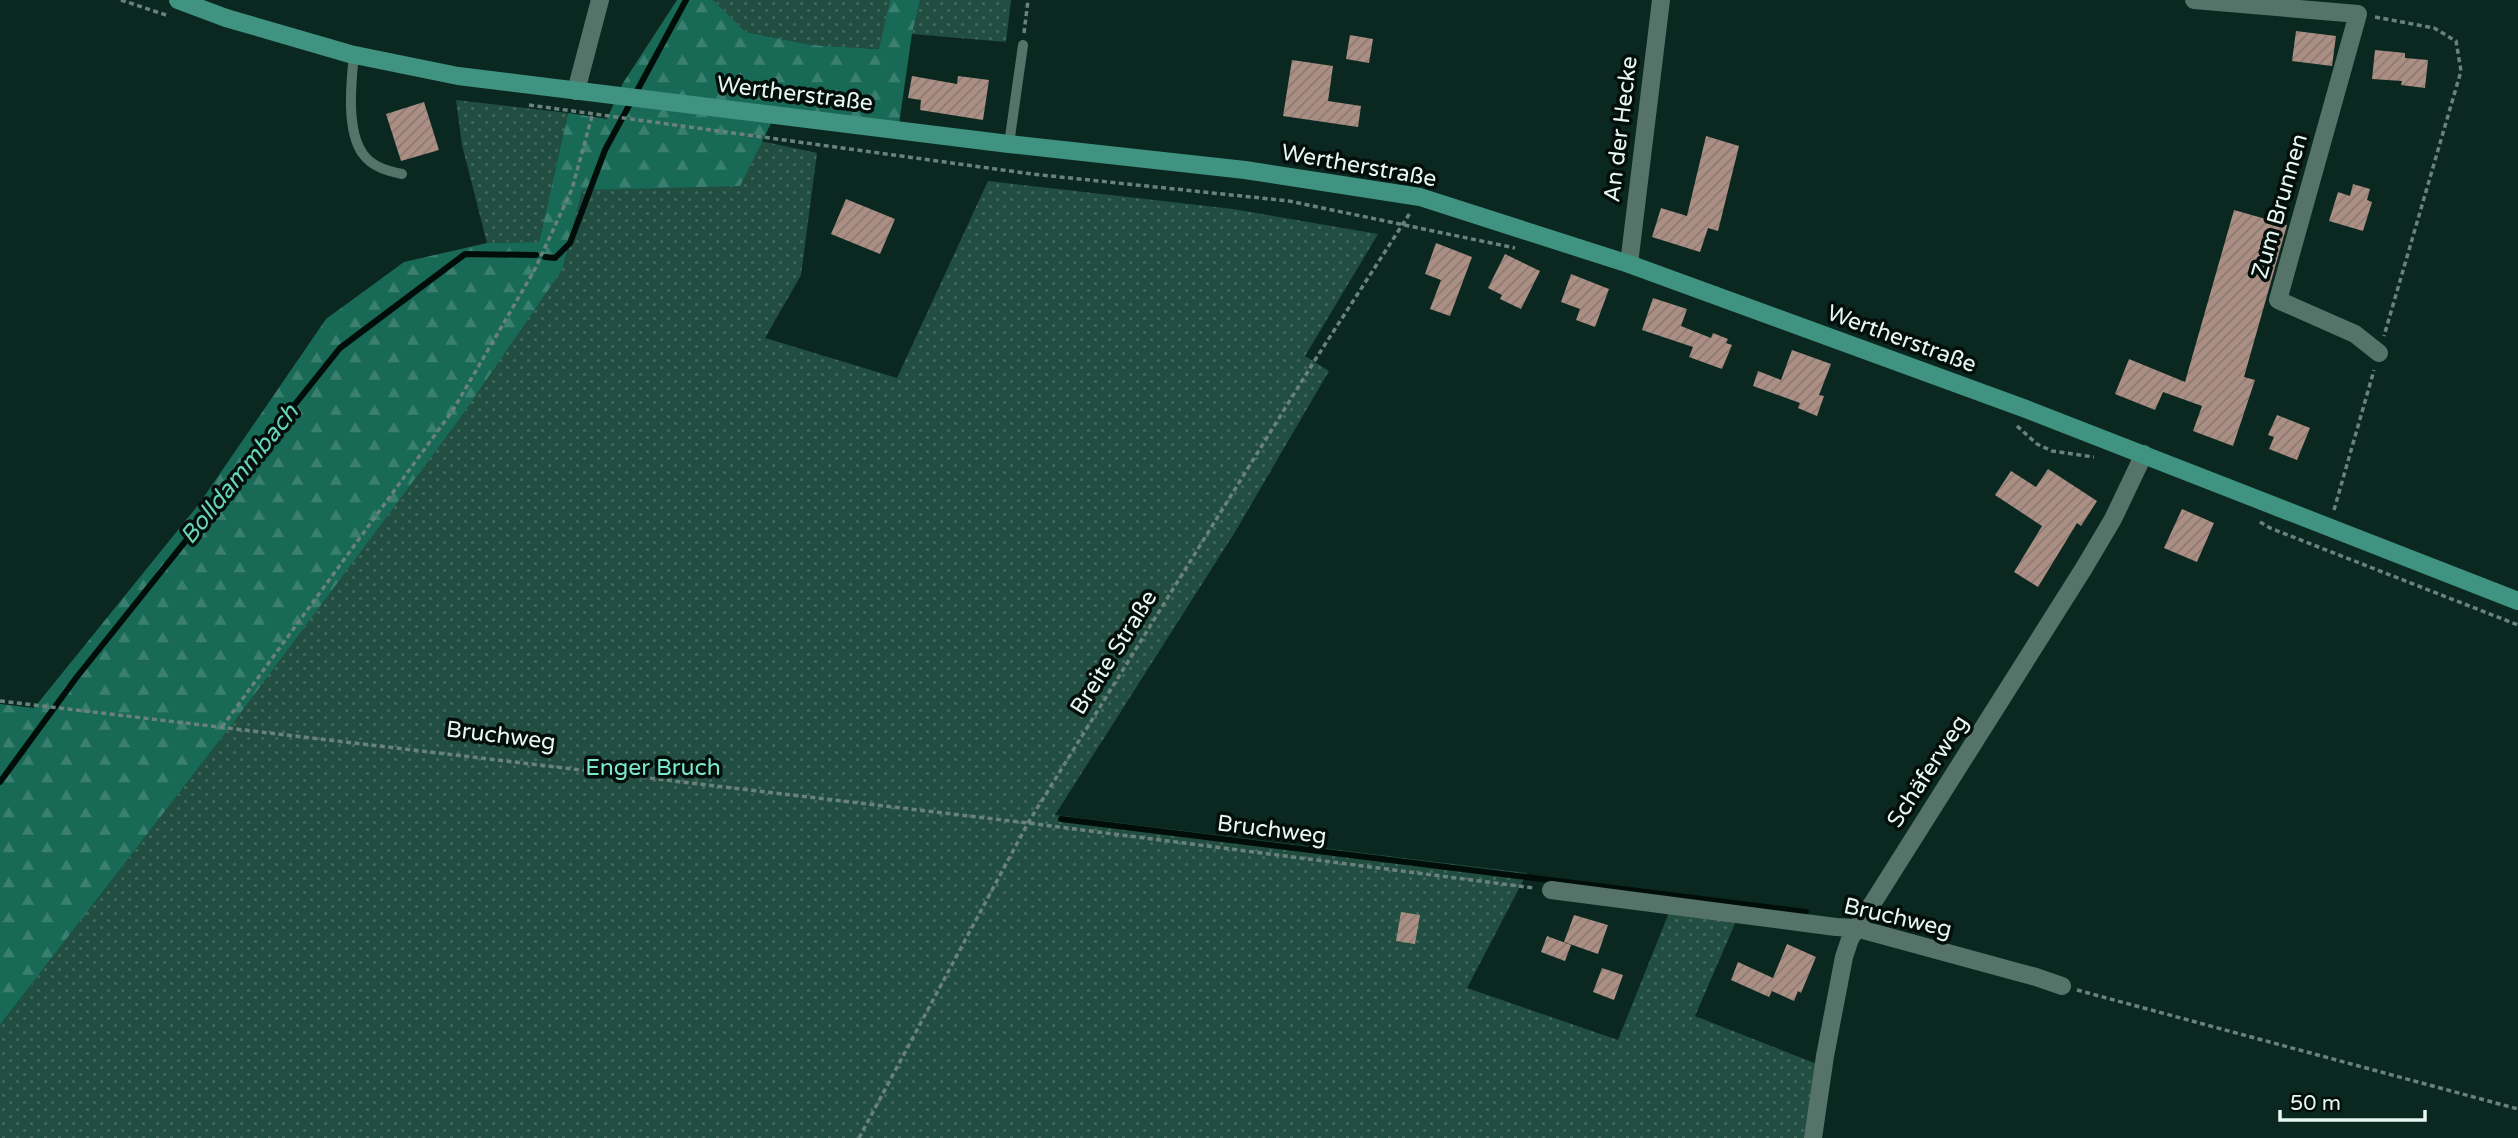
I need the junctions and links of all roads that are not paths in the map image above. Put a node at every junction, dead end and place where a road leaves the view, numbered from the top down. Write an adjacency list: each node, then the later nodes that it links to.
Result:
1 (178, 0): 6 (main road, Wertherstraße)
2 (600, 0): 7 (street)
3 (1661, 0): 10 (street, An der Hecke)
4 (2194, 0): 11 (street, Zum Brunnen)
5 (1023, 45): 8 (lane)
6 (355, 55): 7 (main road, Wertherstraße); 9 (lane)
7 (576, 91): 8 (main road, Wertherstraße)
8 (1009, 144): 10 (main road, Wertherstraße)
9 (402, 174)
10 (1629, 264): 12 (main road, Wertherstraße)
11 (2379, 353)
12 (2144, 454): 13 (main road, Wertherstraße); 15 (street, Schäferweg)
13 (2518, 601)
14 (1551, 890): 15 (street, Bruchweg)
15 (1856, 928): 16 (street, Bruchweg); 17 (street, Schäferweg)
16 (2062, 986)
17 (1813, 1138)

